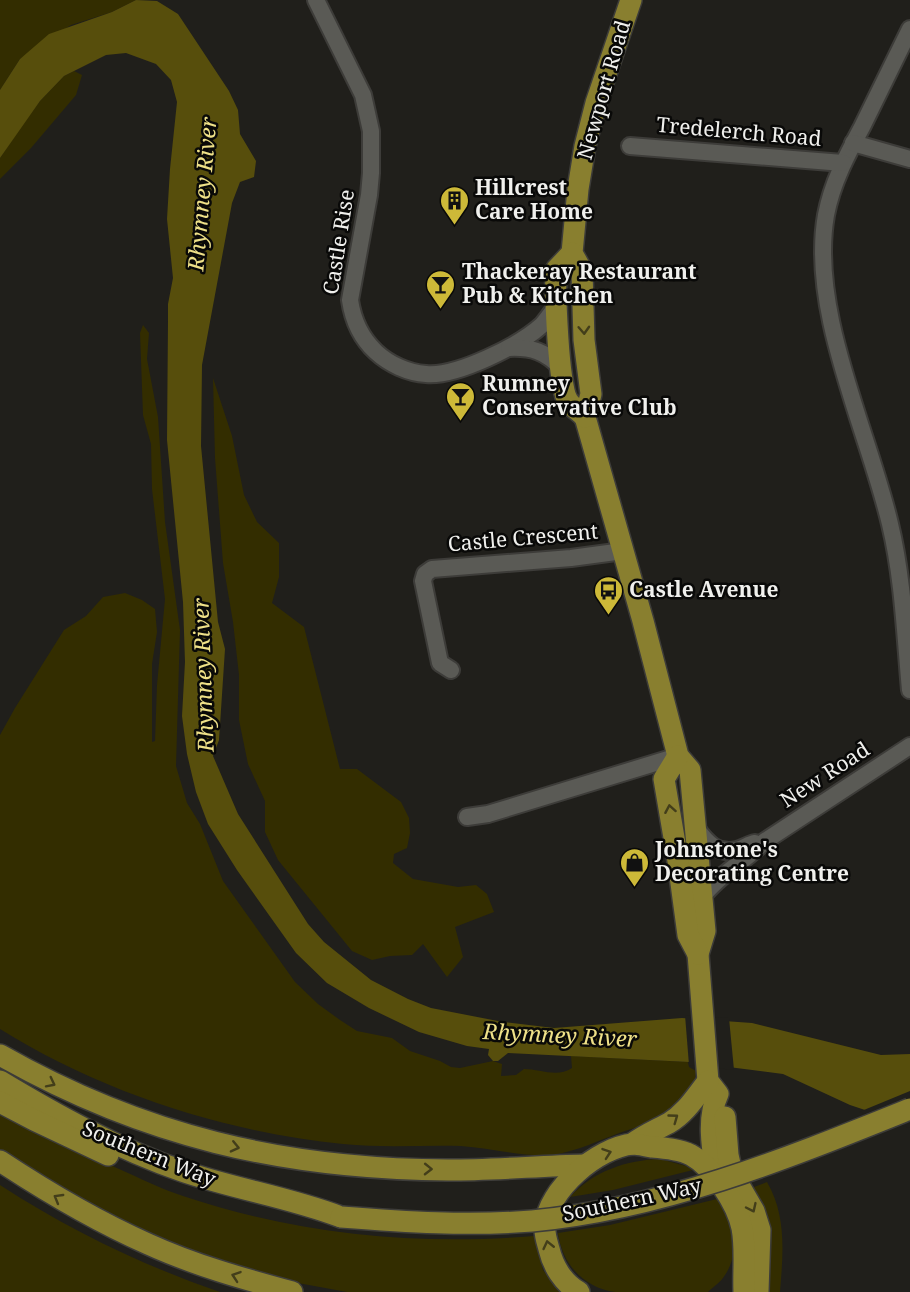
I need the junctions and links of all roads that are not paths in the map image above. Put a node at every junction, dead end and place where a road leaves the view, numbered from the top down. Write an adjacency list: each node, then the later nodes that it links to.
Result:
1 (316, 0): 10 (street, Castle Rise)
2 (631, 0): 8 (main road, Newport Road)
3 (910, 29): 4 (street)
4 (854, 143): 6 (street); 7 (street)
5 (630, 146): 7 (street, Tredelerch Road)
6 (910, 159)
7 (843, 163): 15 (street)
8 (572, 253): 9 (main road, Newport Road); 12 (main road, Newport Road, one-way to 12)
9 (556, 307): 10 (street, Castle Rise); 11 (main road, Newport Road)
10 (508, 348): 11 (street, Castle Rise)
11 (562, 369): 12 (main road, Newport Road)
12 (585, 417): 13 (main road, Newport Road)
13 (623, 551): 14 (street, Castle Crescent); 17 (main road, Newport Road)
14 (451, 670)
15 (910, 690)
16 (910, 746): 20 (street, New Road)
17 (678, 756): 18 (street); 19 (main road, Newport Road); 22 (main road, Newport Road, one-way to 17)
18 (467, 817)
19 (696, 828): 20 (street, New Road); 21 (main road, Newport Road)
20 (765, 841): 21 (street, New Road)
21 (702, 897): 22 (main road, Newport Road)
22 (698, 954): 25 (main road, Newport Road)
23 (0, 1055): 30 (main road, one-way to 30)
24 (0, 1081): 32 (main road, Southern Way)
25 (713, 1088): 28 (main road, one-way to 25); 31 (main road, Newport Road); 38 (main road, one-way to 38)
26 (0, 1102): 32 (main road, Southern Way)
27 (910, 1109): 32 (main road, Southern Way, bridge)
28 (633, 1144): 30 (main road, one-way to 28); 31 (main road)
29 (0, 1161): 34 (main road, one-way to 29)
30 (584, 1165): 35 (main road, one-way to 30)
31 (717, 1179): 33 (main road)
32 (341, 1216)
33 (743, 1268): 36 (main road); 37 (main road)
34 (292, 1292)
35 (579, 1292)
36 (726, 1292)
37 (744, 1292)
38 (758, 1292)

